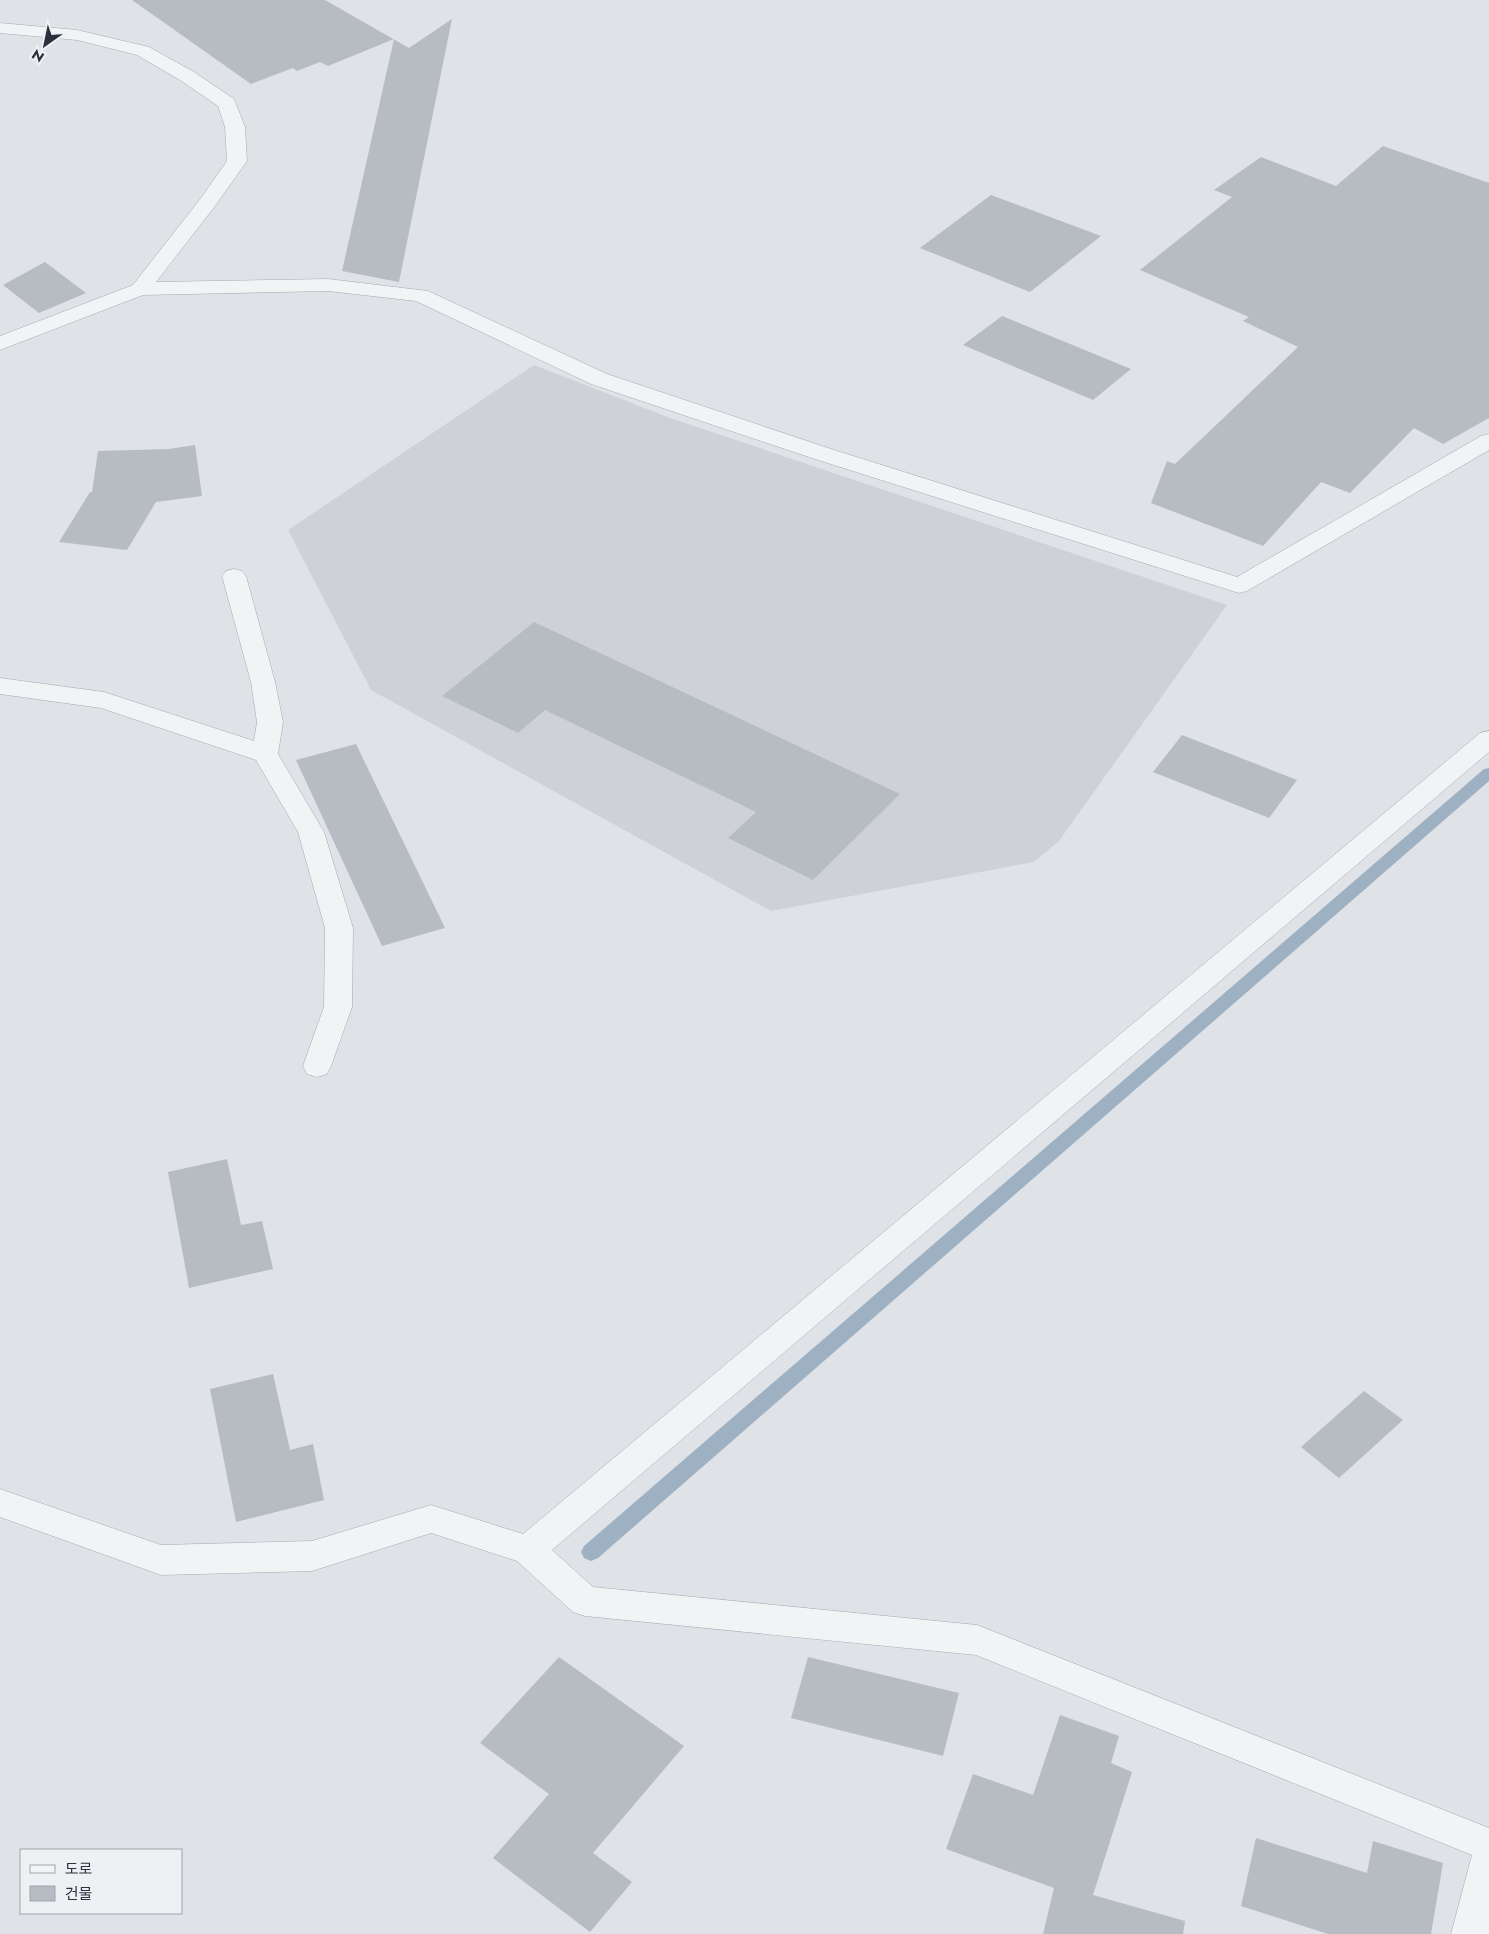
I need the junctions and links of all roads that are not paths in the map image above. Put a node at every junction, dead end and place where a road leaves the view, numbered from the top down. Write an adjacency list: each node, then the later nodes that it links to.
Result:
1 (0, 28): 2 (street)
2 (140, 289): 3 (street); 4 (street)
3 (0, 344)
4 (1489, 441)
5 (234, 576): 8 (street)
6 (0, 686): 8 (street)
7 (1489, 739): 11 (street)
8 (265, 754): 9 (street)
9 (317, 1066)
10 (0, 1503): 11 (street)
11 (528, 1550): 12 (street)
12 (1489, 1845)
13 (1489, 1857): 14 (street)
14 (1470, 1934)

